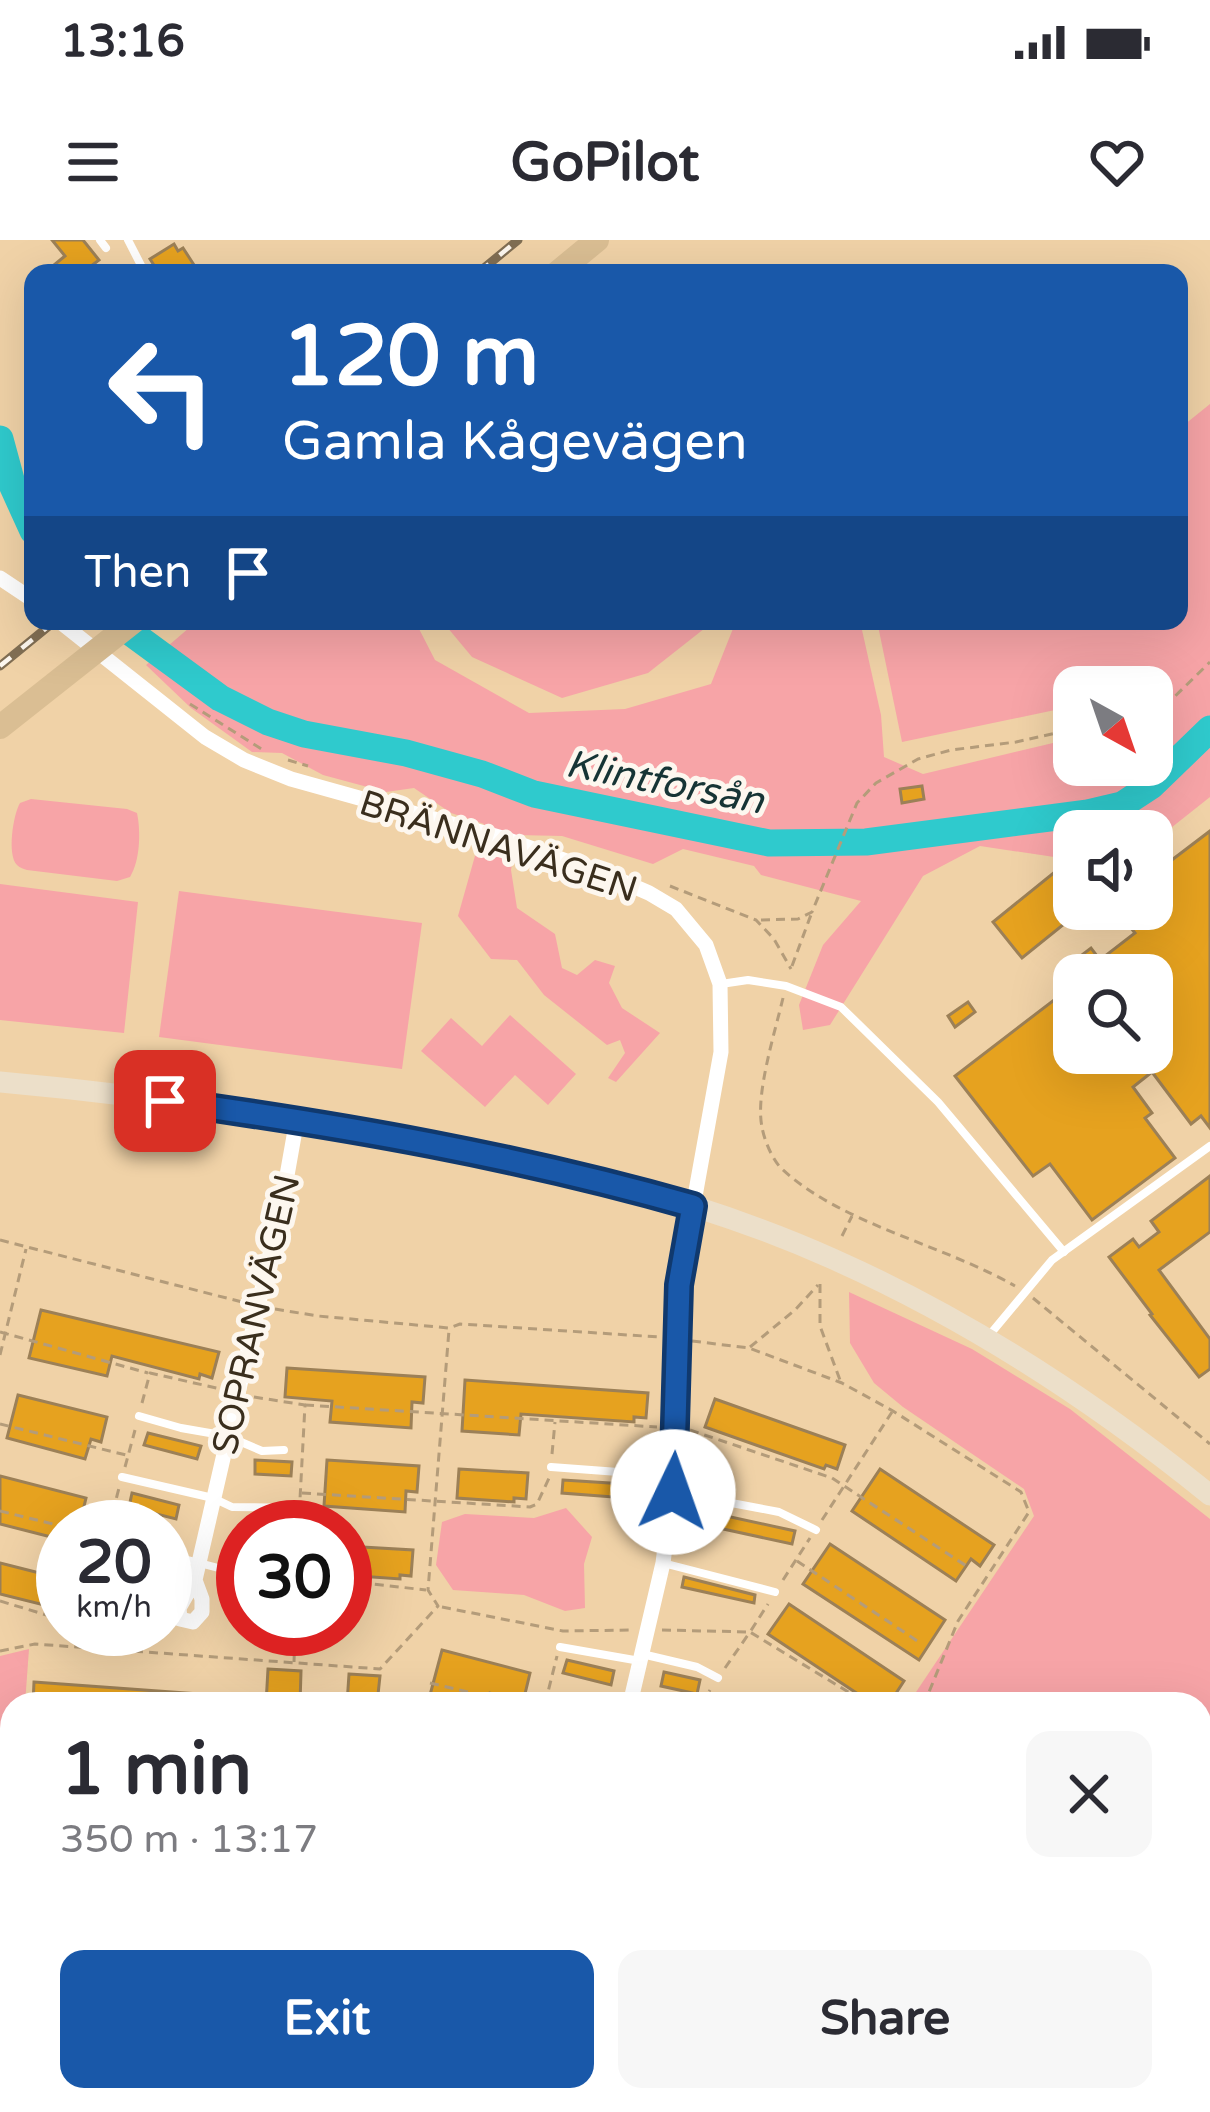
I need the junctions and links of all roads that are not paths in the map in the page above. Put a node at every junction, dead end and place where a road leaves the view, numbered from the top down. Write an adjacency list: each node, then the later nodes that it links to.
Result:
1 (597, 240): 2 (main road)
2 (575, 264)
3 (70, 630): 6 (street, BRÄNNAVÄGEN)
4 (123, 630): 5 (main road)
5 (0, 727)
6 (720, 984): 10 (street, BRÄNNAVÄGEN); 11 (lane)
7 (0, 1082): 8 (street)
8 (297, 1119): 10 (street); 14 (street, SOPRANVÄGEN)
9 (1210, 1146): 11 (lane)
10 (693, 1206): 12 (street); 18 (street, BRÄNNAVÄGEN)
11 (1064, 1252): 12 (lane)
12 (986, 1339): 19 (street)
13 (139, 1416): 14 (lane)
14 (227, 1436): 15 (lane); 20 (street, SOPRANVÄGEN)
15 (284, 1450)
16 (551, 1467): 18 (lane)
17 (122, 1477): 20 (lane)
18 (673, 1484): 22 (lane); 23 (street, BRÄNNAVÄGEN)
19 (1210, 1495)
20 (213, 1498): 21 (lane); 26 (street, SOPRANVÄGEN)
21 (217, 1500)
22 (816, 1530)
23 (663, 1563): 27 (lane); 29 (street, BRÄNNAVÄGEN)
24 (192, 1568): 26 (lane)
25 (216, 1570): 26 (lane)
26 (197, 1571)
27 (775, 1592)
28 (560, 1647): 29 (lane)
29 (642, 1658): 30 (lane); 31 (street, BRÄNNAVÄGEN)
30 (718, 1678)
31 (633, 1692)

